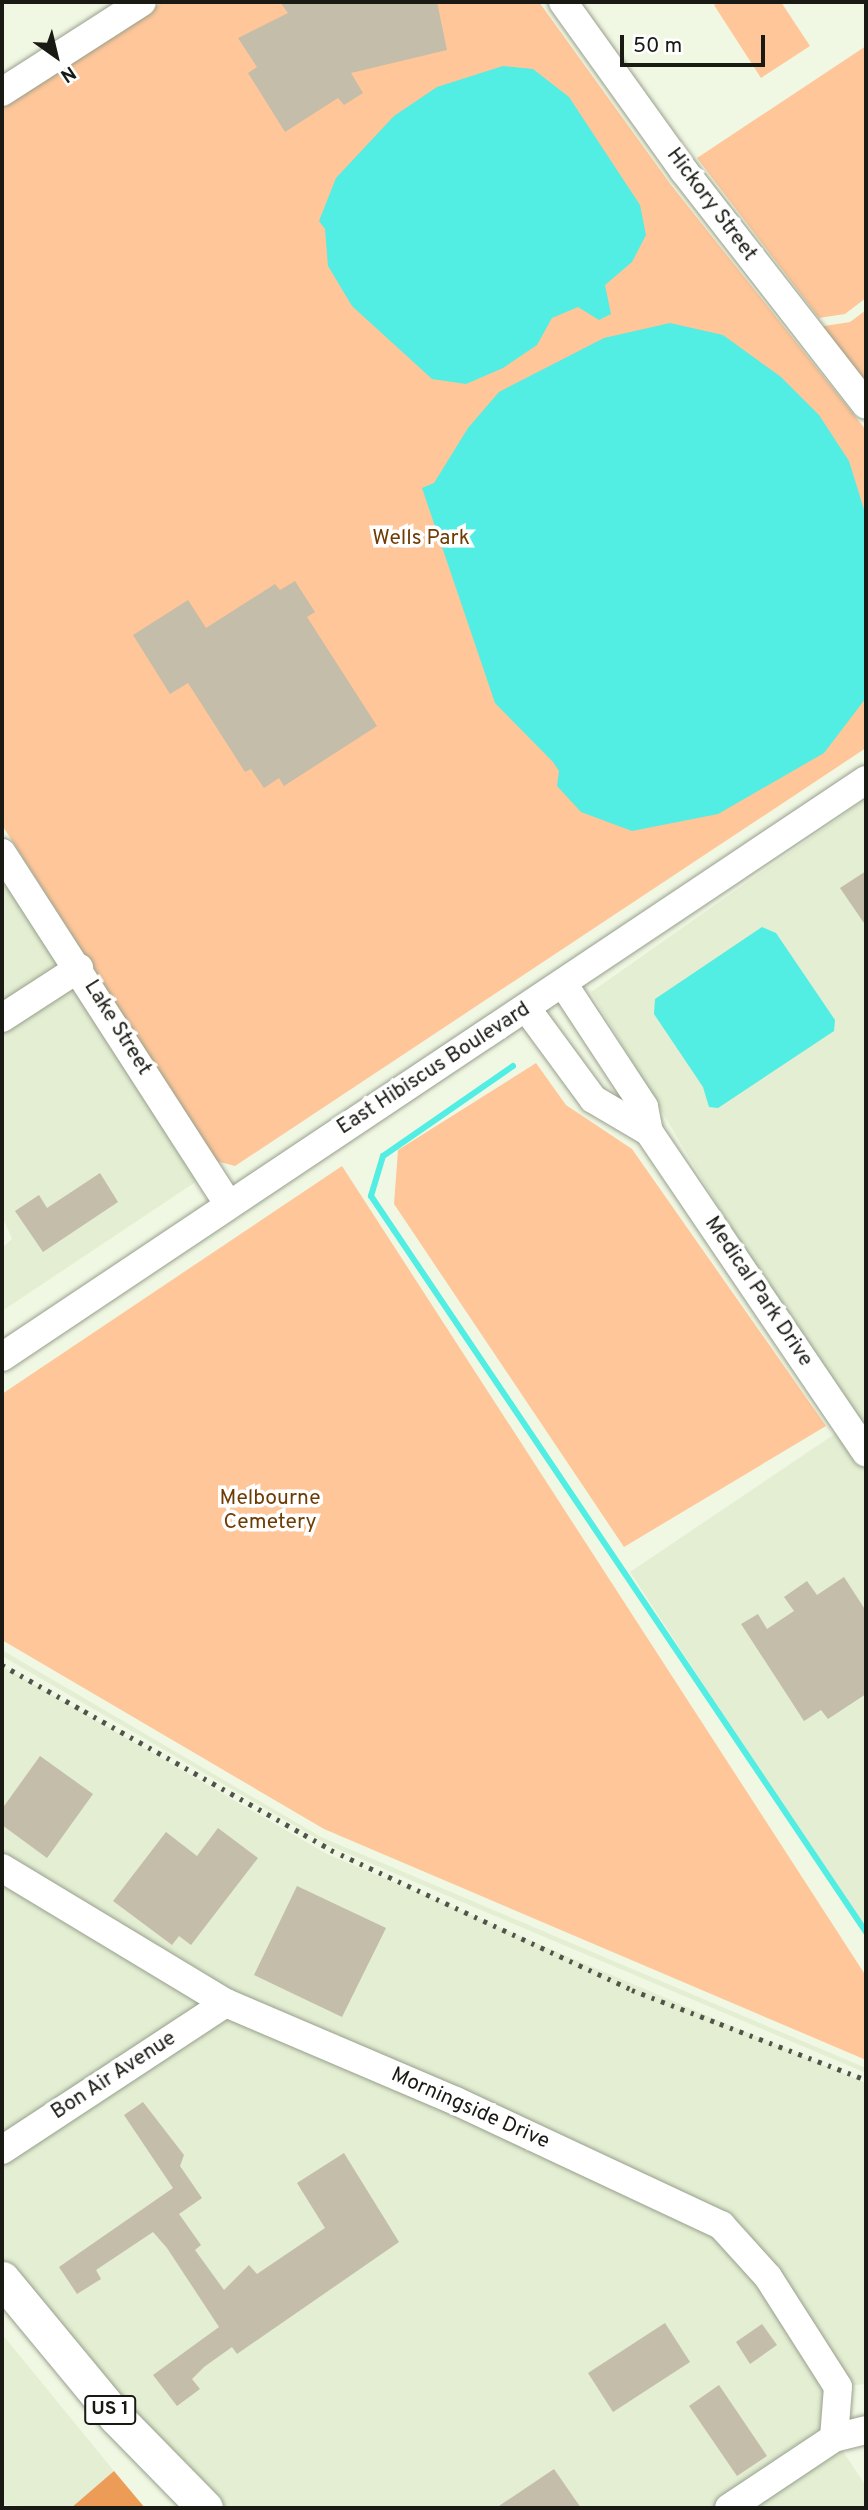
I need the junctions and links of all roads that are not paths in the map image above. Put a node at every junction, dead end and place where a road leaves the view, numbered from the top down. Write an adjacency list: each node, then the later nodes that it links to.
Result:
1 (142, 2): 3 (street)
2 (563, 2): 4 (street, Hickory Street)
3 (2, 92)
4 (866, 405)
5 (866, 780): 8 (street, East Hibiscus Boulevard)
6 (2, 853): 7 (street, Lake Street)
7 (79, 968): 10 (street); 12 (street, Lake Street)
8 (564, 985): 9 (street, East Hibiscus Boulevard); 11 (street, Medical Park Drive)
9 (527, 1009): 11 (street, Medical Park Drive); 12 (street, East Hibiscus Boulevard)
10 (2, 1018)
11 (649, 1132): 14 (street, Medical Park Drive)
12 (228, 1204): 13 (street, East Hibiscus Boulevard)
13 (2, 1357)
14 (866, 1451)
15 (2, 1868): 16 (street, Morningside Drive)
16 (226, 2003): 17 (street, Bon Air Avenue); 20 (street, Morningside Drive)
17 (2, 2150)
18 (2, 2279): 21 (main road, US 1)
19 (866, 2430): 20 (street)
20 (834, 2438): 22 (street)
21 (205, 2508)
22 (729, 2508)

